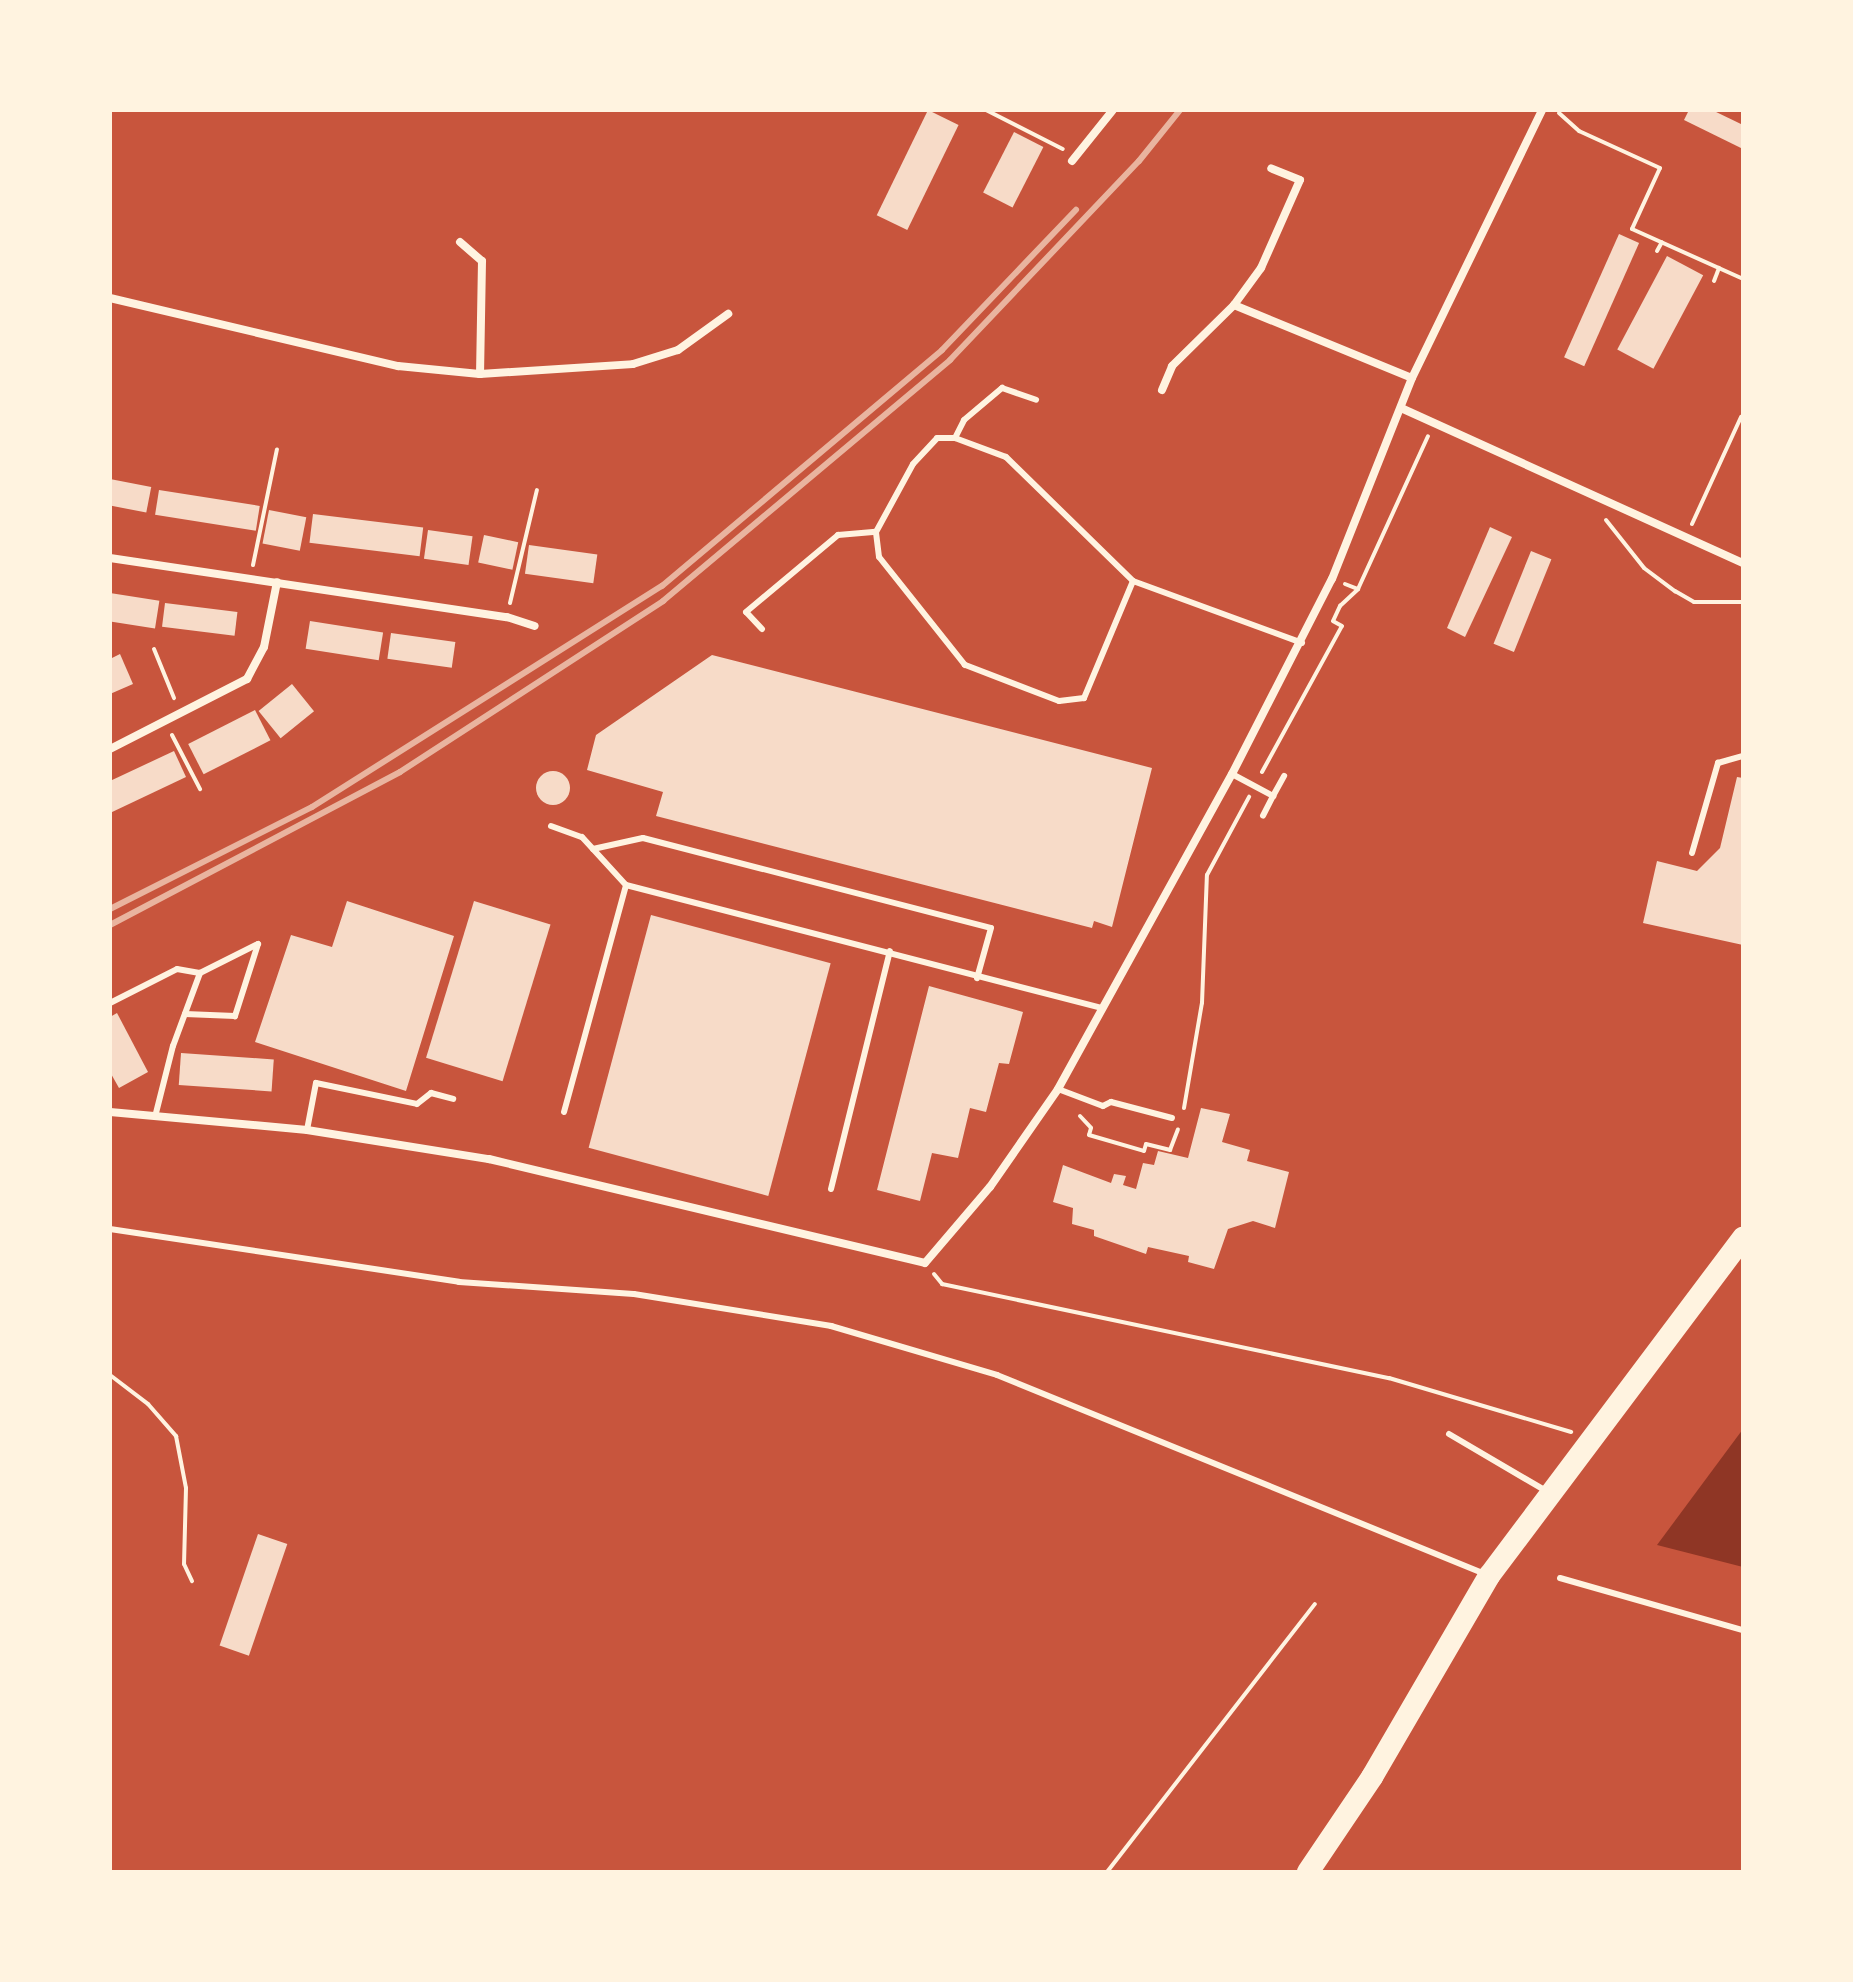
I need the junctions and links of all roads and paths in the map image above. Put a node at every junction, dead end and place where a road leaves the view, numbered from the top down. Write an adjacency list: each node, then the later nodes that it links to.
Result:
1 (986, 110): 5 (path)
2 (1113, 110): 5 (street)
3 (1542, 110): 17 (street)
4 (1552, 110): 8 (path)
5 (1074, 158)
6 (1271, 168): 14 (street)
7 (460, 242): 16 (street)
8 (1662, 242): 9 (path); 10 (path)
9 (1657, 251)
10 (1719, 268): 11 (path); 12 (path)
11 (1743, 279)
12 (1714, 281)
13 (110, 298): 16 (street)
14 (1234, 305): 17 (street); 18 (street)
15 (728, 314): 16 (street)
16 (480, 374)
17 (1412, 378): 20 (street)
18 (1162, 390)
19 (1036, 400): 23 (lane)
20 (1401, 408): 22 (street); 32 (street)
21 (1741, 417): 28 (path)
22 (1434, 423): 26 (street); 35 (path)
23 (955, 438): 27 (lane); 33 (lane)
24 (277, 449): 31 (path)
25 (537, 490): 37 (path)
26 (1582, 490): 28 (street); 36 (path)
27 (876, 532): 33 (lane); 39 (lane)
28 (1686, 537): 30 (street)
29 (110, 558): 31 (street)
30 (1743, 563)
31 (251, 579): 34 (street)
32 (1332, 579): 35 (path); 40 (street)
33 (1133, 581): 40 (lane)
34 (277, 582): 37 (street); 42 (street)
35 (1358, 589): 48 (path)
36 (1743, 602)
37 (507, 617): 38 (street)
38 (535, 626)
39 (762, 629)
40 (1302, 643): 46 (street)
41 (154, 649): 42 (path)
42 (182, 714): 43 (street)
43 (165, 722): 44 (street); 49 (path)
44 (110, 749)
45 (1743, 756): 54 (lane)
46 (1232, 774): 48 (lane); 60 (street)
47 (1284, 776): 50 (lane)
48 (1255, 786): 50 (lane); 66 (path)
49 (200, 789)
50 (1273, 796): 51 (lane)
51 (1263, 816)
52 (551, 826): 53 (lane)
53 (593, 849): 55 (lane); 58 (lane)
54 (1692, 853)
55 (626, 885): 56 (lane); 65 (lane)
56 (890, 951): 58 (lane); 70 (lane)
57 (200, 973): 59 (lane); 61 (lane); 61 (lane)
58 (977, 978): 60 (lane)
59 (110, 1003)
60 (1102, 1008): 62 (street)
61 (185, 1014): 67 (lane)
62 (1058, 1089): 66 (street); 68 (lane)
63 (453, 1099): 69 (lane)
64 (110, 1112): 67 (street)
65 (564, 1112)
66 (1042, 1112): 73 (street)
67 (156, 1113): 69 (street)
68 (1172, 1118)
69 (307, 1130): 73 (street)
70 (831, 1189)
71 (110, 1229): 78 (lane)
72 (1743, 1238): 76 (highway)
73 (925, 1263): 76 (path)
74 (110, 1375): 80 (path)
75 (1449, 1434): 77 (lane)
76 (1576, 1456): 77 (highway)
77 (1548, 1492): 78 (highway)
78 (1489, 1576): 84 (highway)
79 (1560, 1578): 82 (lane)
80 (192, 1581)
81 (1315, 1604): 83 (path)
82 (1743, 1630)
83 (1107, 1872)
84 (1308, 1872)

